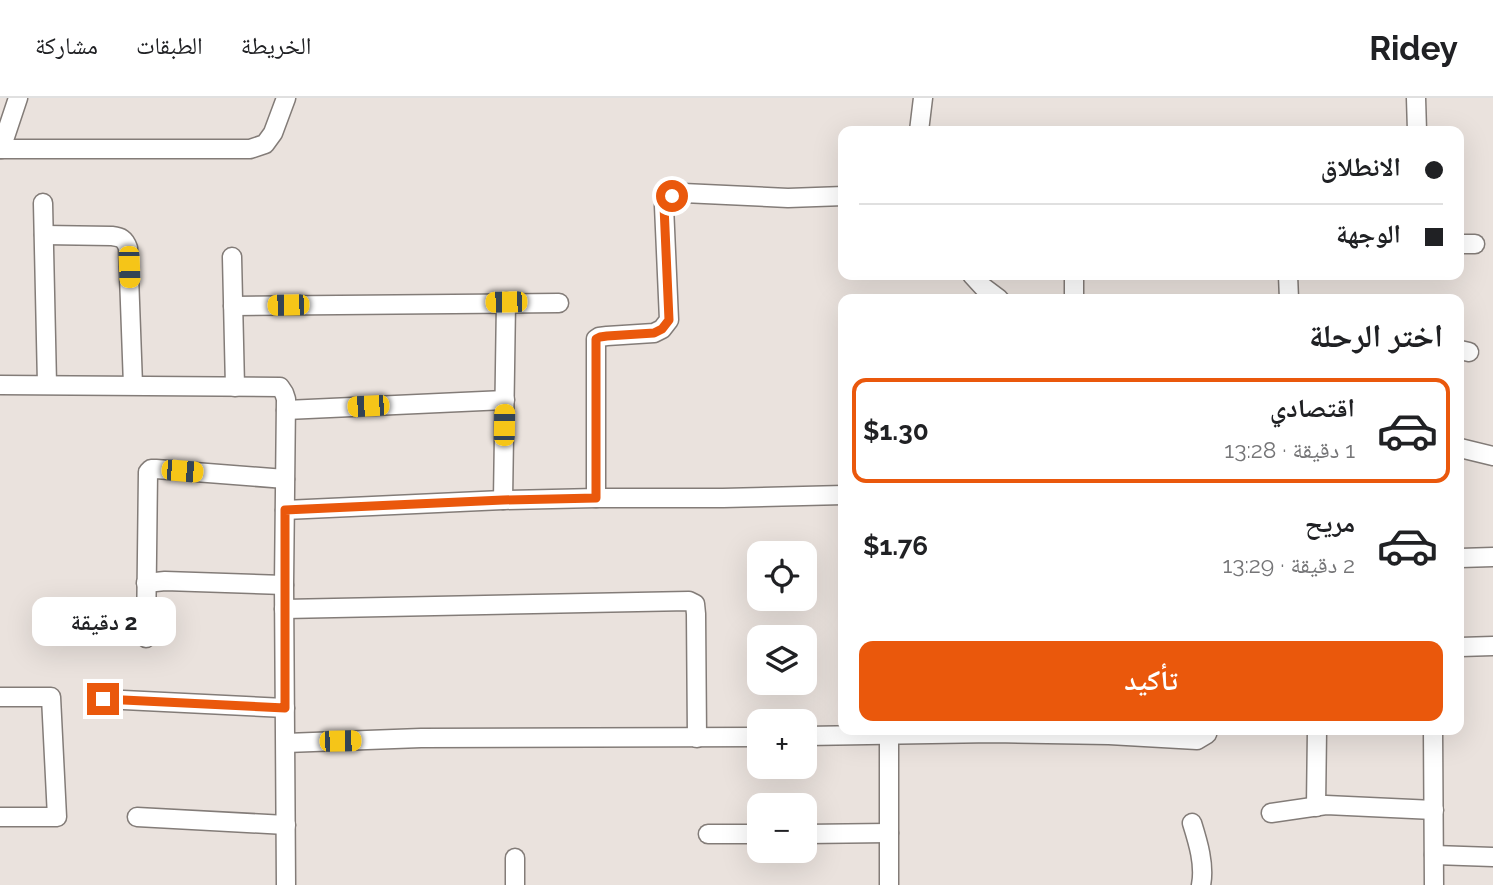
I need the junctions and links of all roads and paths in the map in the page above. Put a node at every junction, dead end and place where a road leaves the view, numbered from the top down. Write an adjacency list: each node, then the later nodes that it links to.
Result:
1 (18, 98): 7 (street)
2 (923, 98): 5 (street)
3 (1416, 98): 6 (street)
4 (284, 99): 7 (street)
5 (920, 126)
6 (1417, 126)
7 (0, 149)
8 (838, 197): 25 (street)
9 (43, 203): 10 (street)
10 (44, 235): 16 (street); 17 (street)
11 (232, 257): 14 (street)
12 (506, 302): 13 (street); 14 (street); 19 (street)
13 (559, 303)
14 (233, 306): 18 (street)
15 (0, 384): 16 (street)
16 (47, 384): 17 (street)
17 (133, 385): 18 (street)
18 (235, 387): 20 (street)
19 (505, 400): 20 (street); 26 (street)
20 (286, 410): 23 (street)
21 (1464, 449): 22 (street)
22 (1493, 456)
23 (285, 479): 27 (street); 30 (street)
24 (838, 495): 25 (street)
25 (596, 498): 26 (street)
26 (503, 500): 27 (street)
27 (285, 510): 31 (street)
28 (1493, 557): 29 (street)
29 (1464, 558)
30 (146, 583): 31 (street); 33 (street)
31 (284, 585): 32 (street)
32 (285, 609): 38 (street); 47 (street)
33 (146, 638)
34 (1493, 646): 35 (street)
35 (1464, 647)
36 (0, 697): 52 (street)
37 (103, 699): 38 (street)
38 (285, 708): 48 (street)
39 (817, 735): 40 (street)
40 (838, 735)
41 (898, 735): 56 (street)
42 (1142, 735): 43 (street)
43 (1205, 735)
44 (1317, 735): 49 (street)
45 (1433, 735): 50 (street)
46 (747, 737): 47 (street)
47 (696, 738): 48 (street)
48 (286, 743): 55 (street)
49 (1316, 807): 50 (street); 51 (street)
50 (1434, 810): 60 (street)
51 (1271, 813)
52 (0, 817)
53 (137, 817): 55 (street)
54 (1192, 823): 66 (street)
55 (286, 825): 63 (street)
56 (889, 833): 59 (street); 65 (street)
57 (708, 834): 58 (street)
58 (747, 834)
59 (817, 834)
60 (1434, 855): 61 (street); 67 (street)
61 (1493, 857)
62 (515, 858): 64 (street)
63 (286, 885)
64 (516, 885)
65 (889, 885)
66 (1201, 885)
67 (1434, 885)

